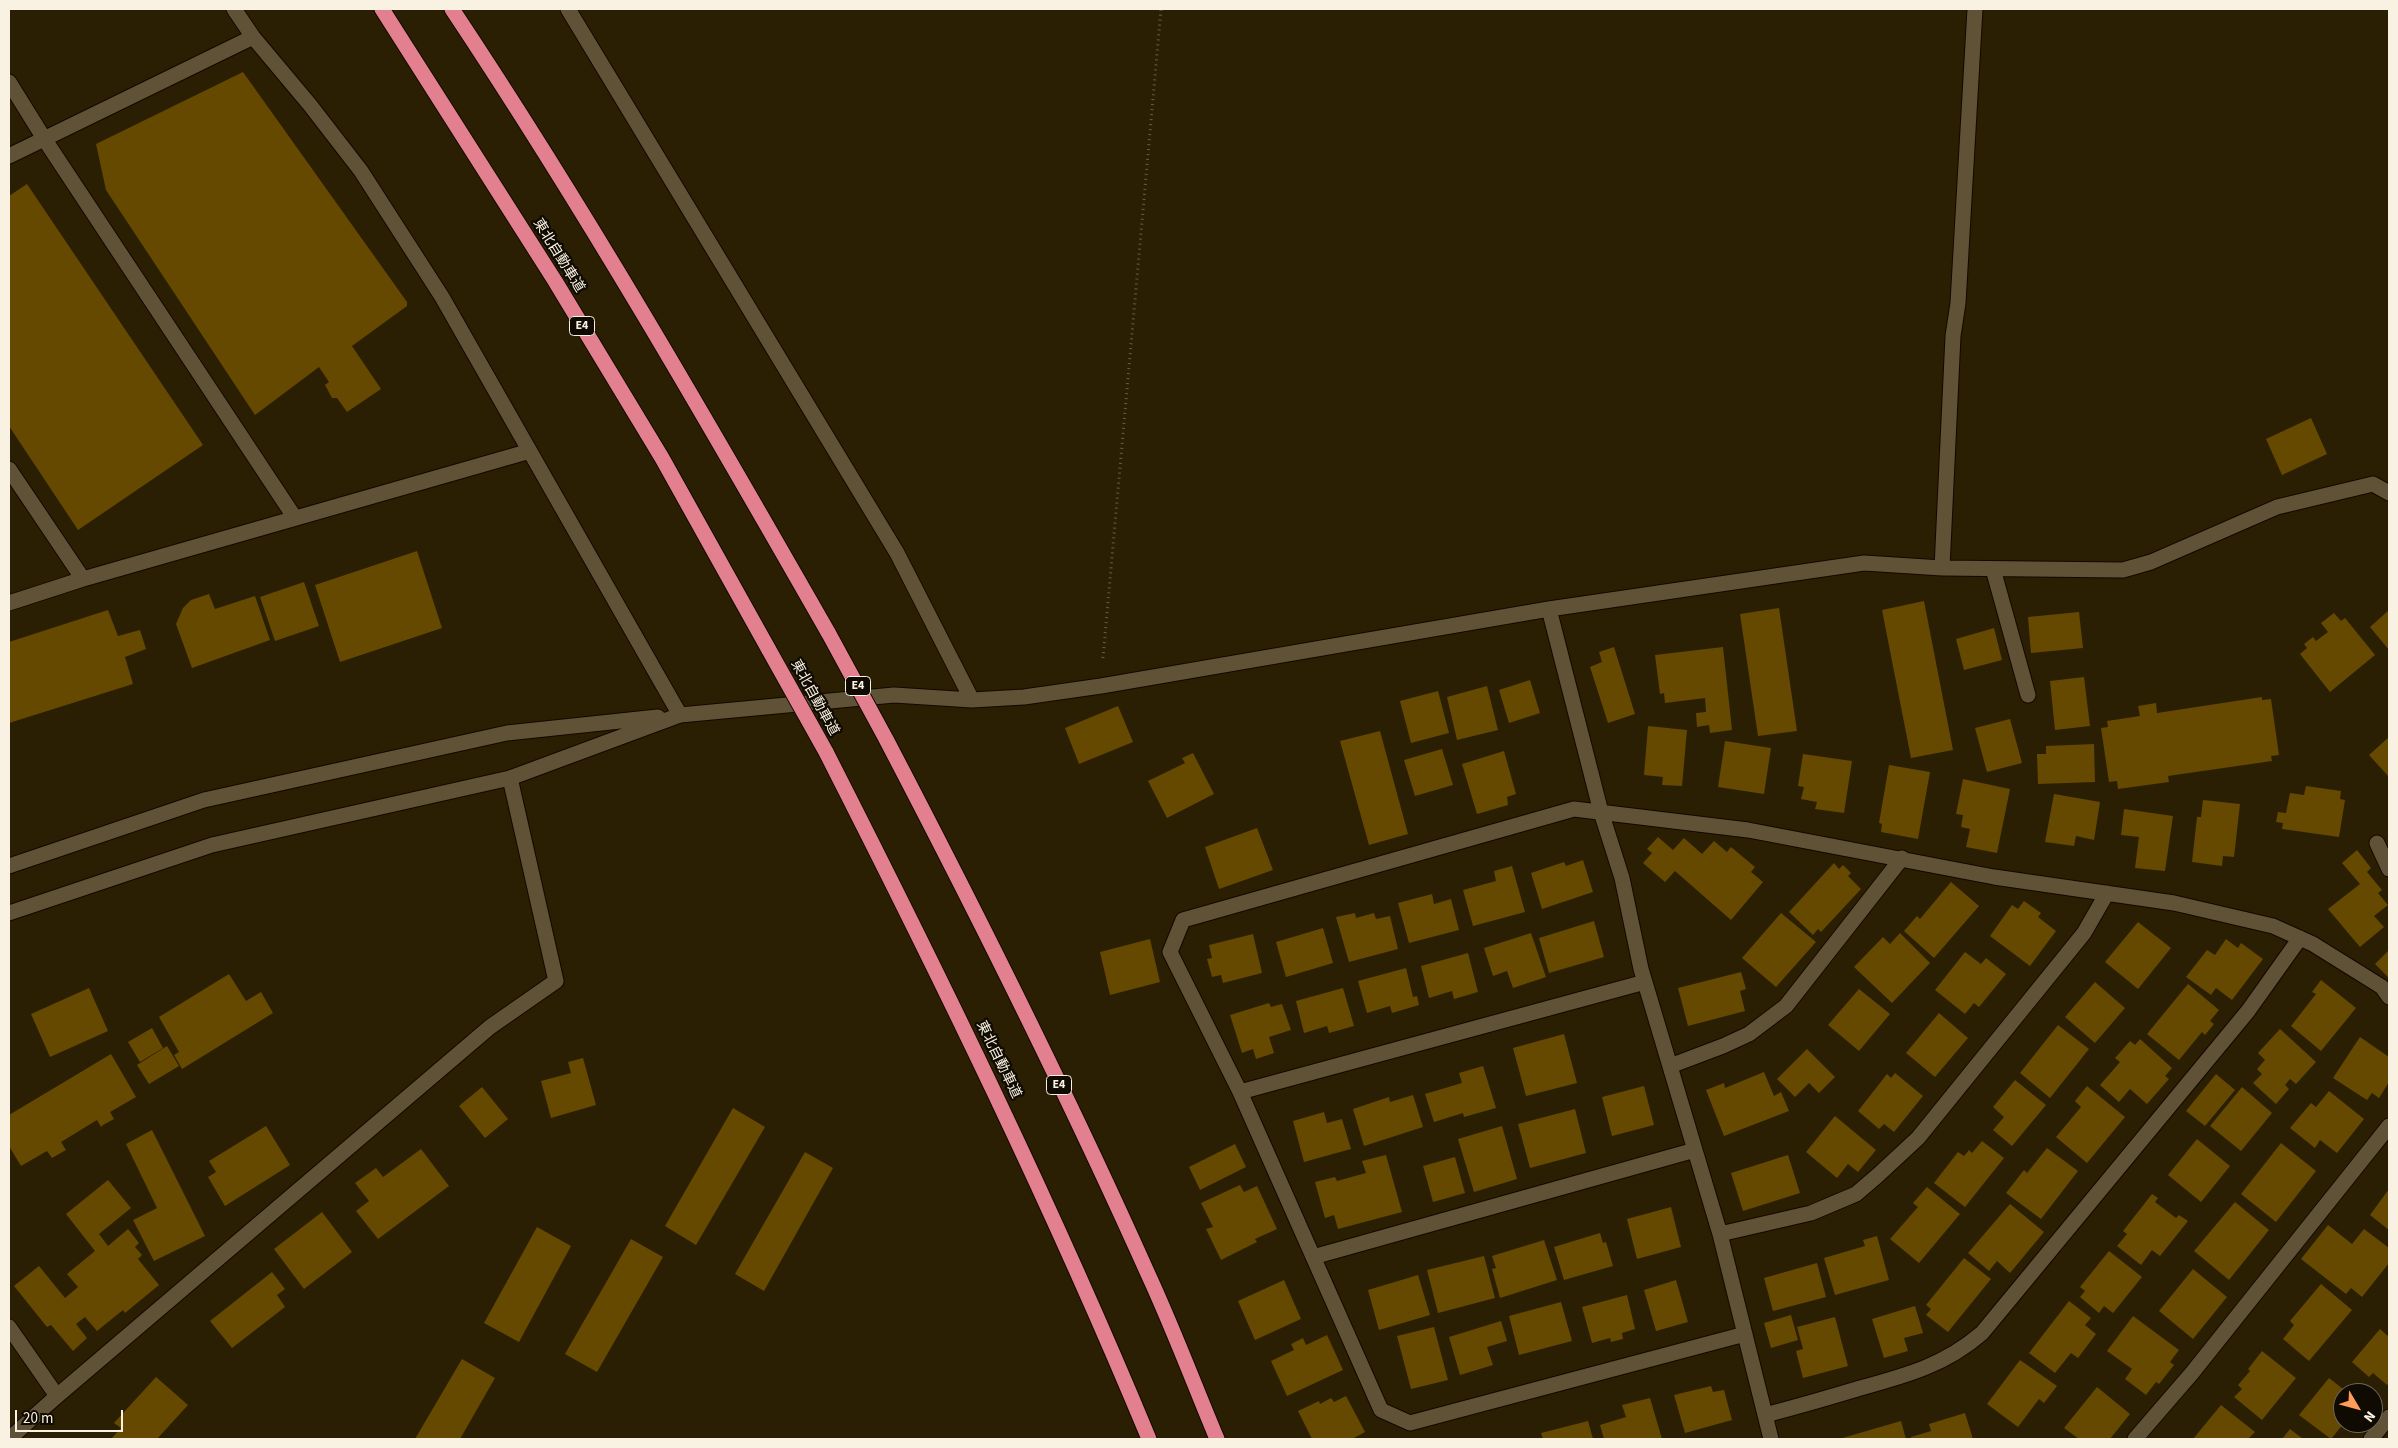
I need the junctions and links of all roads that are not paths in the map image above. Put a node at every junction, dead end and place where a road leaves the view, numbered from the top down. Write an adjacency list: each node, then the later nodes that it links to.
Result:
1 (234, 9): 6 (street)
2 (382, 9): 45 (highway, 東北自動車道 / E4, bridge)
3 (452, 9): 46 (highway, E4, bridge)
4 (568, 9): 20 (street)
5 (1975, 9): 14 (street)
6 (253, 37): 8 (street); 10 (street)
7 (9, 82): 8 (street)
8 (45, 140): 9 (street); 13 (street)
9 (9, 156)
10 (530, 451): 13 (street); 21 (street)
11 (9, 469): 16 (street)
12 (2389, 493): 15 (street)
13 (295, 518): 16 (street)
14 (1942, 568): 15 (street); 18 (street)
15 (1993, 569): 19 (street)
16 (83, 579): 17 (street)
17 (9, 603)
18 (1549, 609): 20 (street); 23 (street)
19 (2028, 695)
20 (972, 700): 21 (street)
21 (680, 715): 22 (street); 26 (street)
22 (510, 778): 29 (street); 41 (street)
23 (1601, 812): 25 (street); 31 (street); 34 (street)
24 (2377, 843): 27 (street)
25 (1902, 858): 28 (street); 33 (street)
26 (9, 866)
27 (2389, 870)
28 (2107, 893): 30 (street); 37 (street)
29 (9, 913)
30 (2300, 938): 32 (street); 42 (street)
31 (1645, 982): 33 (street); 34 (street)
32 (2389, 996)
33 (1670, 1066): 36 (street)
34 (1240, 1092): 38 (street)
35 (2389, 1126): 48 (street)
36 (1695, 1150): 37 (street); 38 (street)
37 (1720, 1234): 40 (street)
38 (1313, 1257): 40 (street)
39 (9, 1328): 41 (street)
40 (1745, 1334): 42 (street)
41 (56, 1396): 44 (street)
42 (1765, 1416): 47 (street)
43 (2389, 1417): 49 (street)
44 (10, 1439)
45 (1149, 1439)
46 (1217, 1439)
47 (1771, 1439)
48 (2134, 1439)
49 (2371, 1439)

